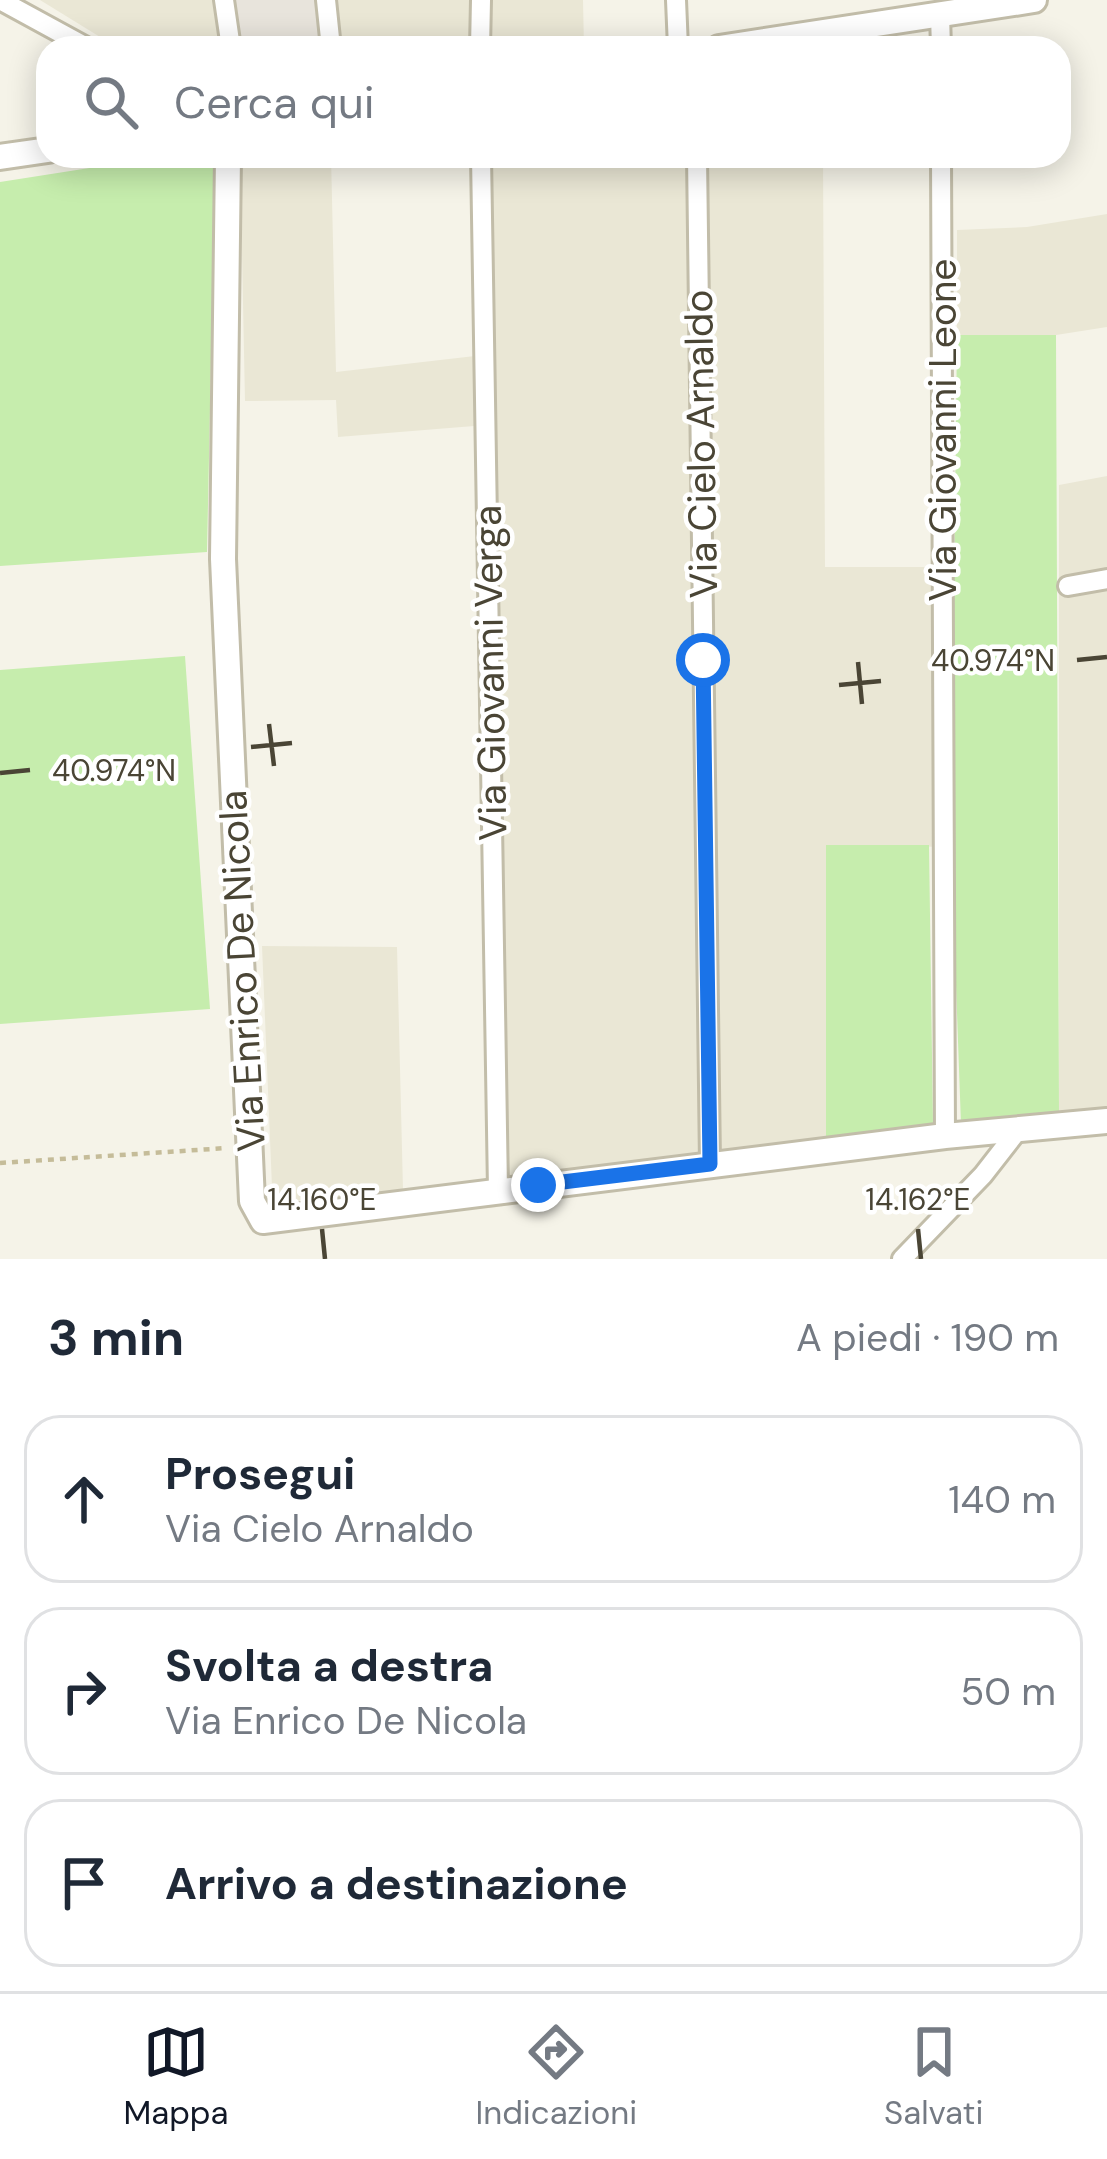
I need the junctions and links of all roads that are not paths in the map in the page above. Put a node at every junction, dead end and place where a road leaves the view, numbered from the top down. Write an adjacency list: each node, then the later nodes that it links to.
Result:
1 (0, 0): 8 (street)
2 (224, 0): 9 (street)
3 (326, 0): 10 (street)
4 (481, 0): 11 (street)
5 (676, 0): 12 (street)
6 (1034, 0): 7 (street)
7 (940, 15): 13 (street); 14 (street)
8 (66, 36)
9 (229, 36)
10 (330, 36)
11 (480, 36)
12 (678, 36)
13 (799, 36)
14 (940, 36)
15 (36, 152): 16 (street)
16 (0, 158)
17 (228, 168): 27 (street, Via Enrico De Nicola)
18 (481, 168): 27 (street, Via Giovanni Verga)
19 (697, 168): 26 (street, Via Cielo Arnaldo)
20 (941, 168): 25 (street, Via Giovanni Leone)
21 (1107, 579): 22 (street)
22 (1068, 586)
23 (1107, 1121): 24 (street, Via Enrico De Nicola)
24 (1018, 1130): 25 (street, Via Enrico De Nicola); 28 (street)
25 (945, 1136): 26 (street, Via Enrico De Nicola)
26 (710, 1164): 27 (street, Via Enrico De Nicola)
27 (498, 1190)
28 (902, 1259)

